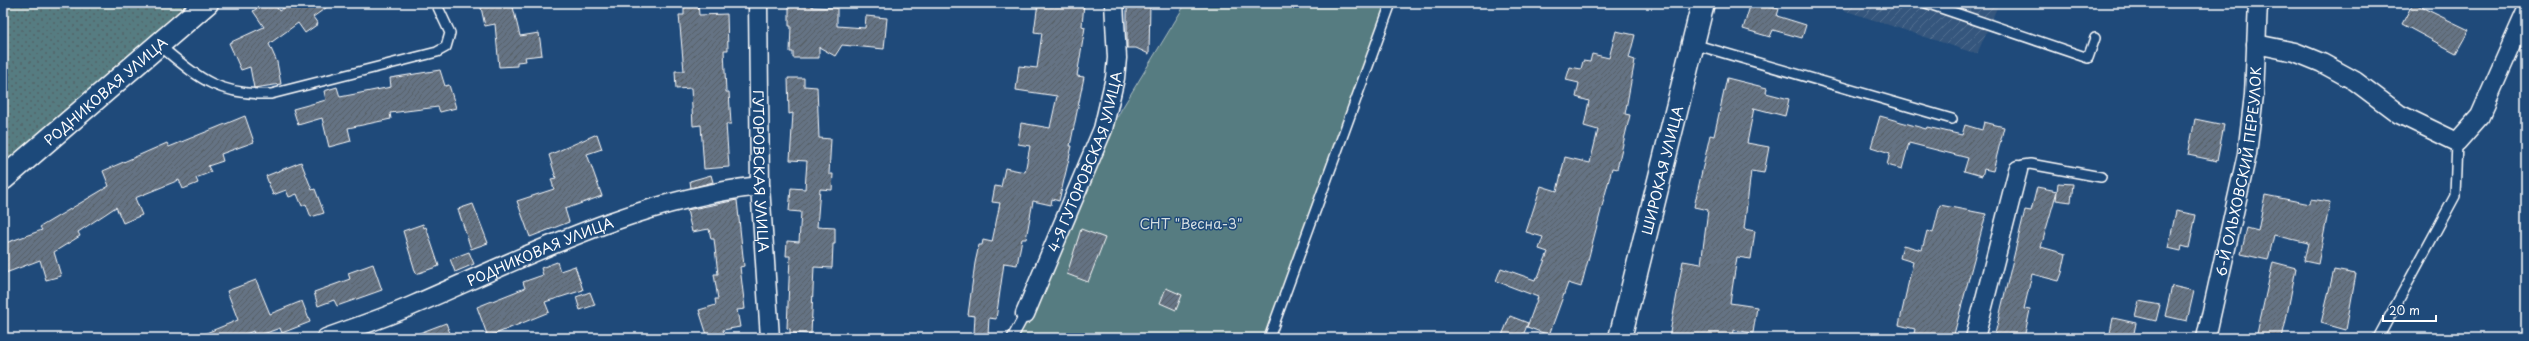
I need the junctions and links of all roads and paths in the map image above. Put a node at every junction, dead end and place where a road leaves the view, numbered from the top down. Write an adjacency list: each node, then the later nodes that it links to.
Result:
1 (207, 3): 13 (street, РОДНИКОВАЯ УЛИЦА)
2 (436, 3): 13 (lane)
3 (758, 3): 19 (street, ГУТОРОВСКАЯ УЛИЦА)
4 (1114, 3): 20 (street, 4-Я ГУТОРОВСКАЯ УЛИЦА)
5 (1391, 3): 24 (lane)
6 (1703, 3): 11 (street, ШИРОКАЯ УЛИЦА)
7 (1926, 3): 10 (lane)
8 (2258, 3): 12 (street, 6-Й ОЛЬХОВСКИЙ ПЕРЕУЛОК)
9 (2526, 12): 15 (street)
10 (2095, 38)
11 (1691, 43): 14 (lane); 25 (street, ШИРОКАЯ УЛИЦА)
12 (2256, 44): 15 (street); 27 (street, 6-Й ОЛЬХОВСКИЙ ПЕРЕУЛОК)
13 (159, 45): 18 (street, РОДНИКОВАЯ УЛИЦА)
14 (1952, 119)
15 (2457, 142): 28 (lane)
16 (2018, 170): 17 (lane); 26 (street)
17 (2101, 177)
18 (3, 179)
19 (760, 186): 21 (street, РОДНИКОВАЯ УЛИЦА); 22 (street, ГУТОРОВСКАЯ УЛИЦА)
20 (1025, 314): 23 (lane)
21 (326, 338)
22 (770, 338)
23 (1012, 338)
24 (1269, 338)
25 (1620, 338)
26 (1975, 338)
27 (2206, 338)
28 (2378, 338)

